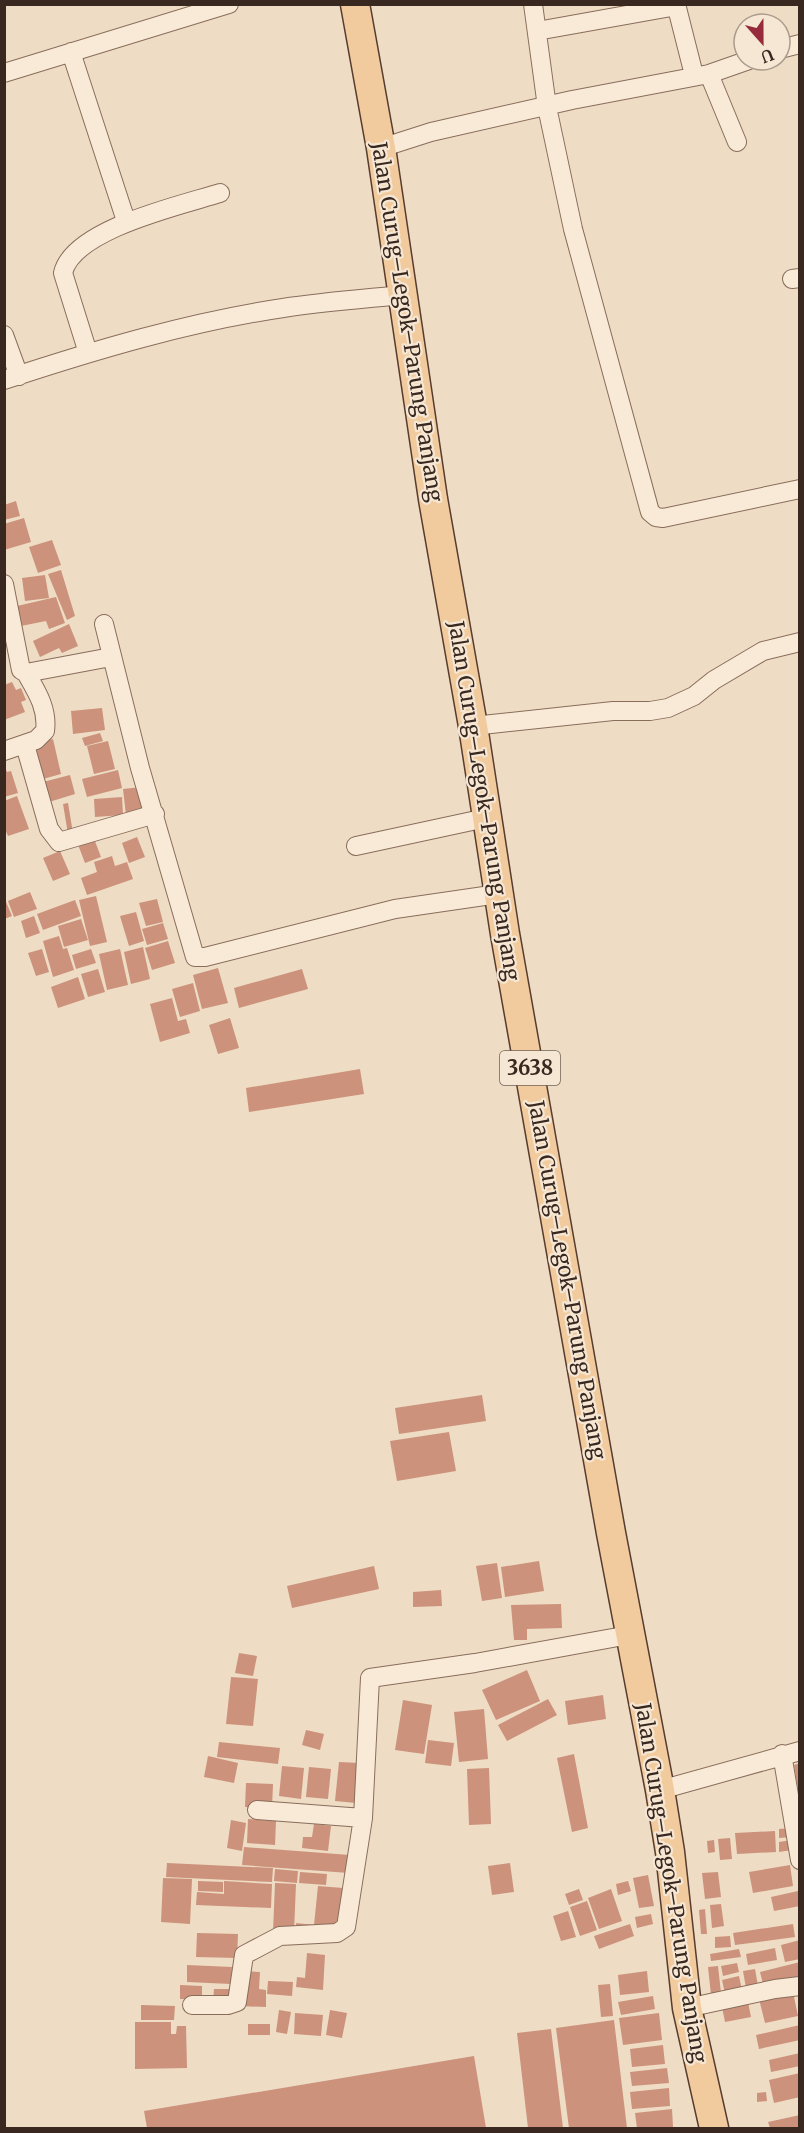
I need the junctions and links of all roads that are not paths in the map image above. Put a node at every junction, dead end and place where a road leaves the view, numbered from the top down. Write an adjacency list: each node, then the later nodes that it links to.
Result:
1 (229, 4): 6 (street)
2 (355, 4): 12 (main road, Jalan Curug–Legok–Parung Panjang / 3638)
3 (533, 4): 5 (street)
4 (677, 5): 5 (street); 9 (street)
5 (537, 31): 10 (street)
6 (71, 52): 8 (street); 14 (street)
7 (732, 65): 9 (street)
8 (4, 73)
9 (701, 74): 10 (street); 11 (street)
10 (547, 107): 12 (street); 19 (street)
11 (738, 142)
12 (381, 148): 15 (main road, Jalan Curug–Legok–Parung Panjang / 3638)
13 (220, 194): 14 (street)
14 (126, 221): 17 (street)
15 (402, 296): 17 (street); 25 (main road, Jalan Curug–Legok–Parung Panjang / 3638)
16 (4, 335): 18 (street)
17 (88, 353): 18 (street)
18 (12, 378)
19 (800, 489)
20 (4, 584): 24 (street)
21 (104, 624): 23 (street)
22 (800, 642): 25 (street)
23 (111, 657): 24 (street); 28 (street)
24 (26, 673): 26 (street)
25 (473, 726): 29 (main road, Jalan Curug–Legok–Parung Panjang / 3638)
26 (25, 745): 27 (street); 28 (street)
27 (4, 750)
28 (155, 814): 31 (street)
29 (486, 818): 30 (street); 31 (main road, Jalan Curug–Legok–Parung Panjang / 3638)
30 (356, 846)
31 (498, 894): 32 (main road, Jalan Curug–Legok–Parung Panjang / 3638)
32 (629, 1635): 34 (main road, Jalan Curug–Legok–Parung Panjang / 3638); 36 (street)
33 (791, 1753): 34 (street); 37 (street)
34 (660, 1790): 40 (main road, Jalan Curug–Legok–Parung Panjang / 3638)
35 (256, 1810): 36 (street)
36 (363, 1818): 39 (street)
37 (800, 1860)
38 (800, 1986): 40 (street)
39 (192, 2005)
40 (687, 2008): 41 (main road, Jalan Curug–Legok–Parung Panjang / 3638)
41 (714, 2128)

